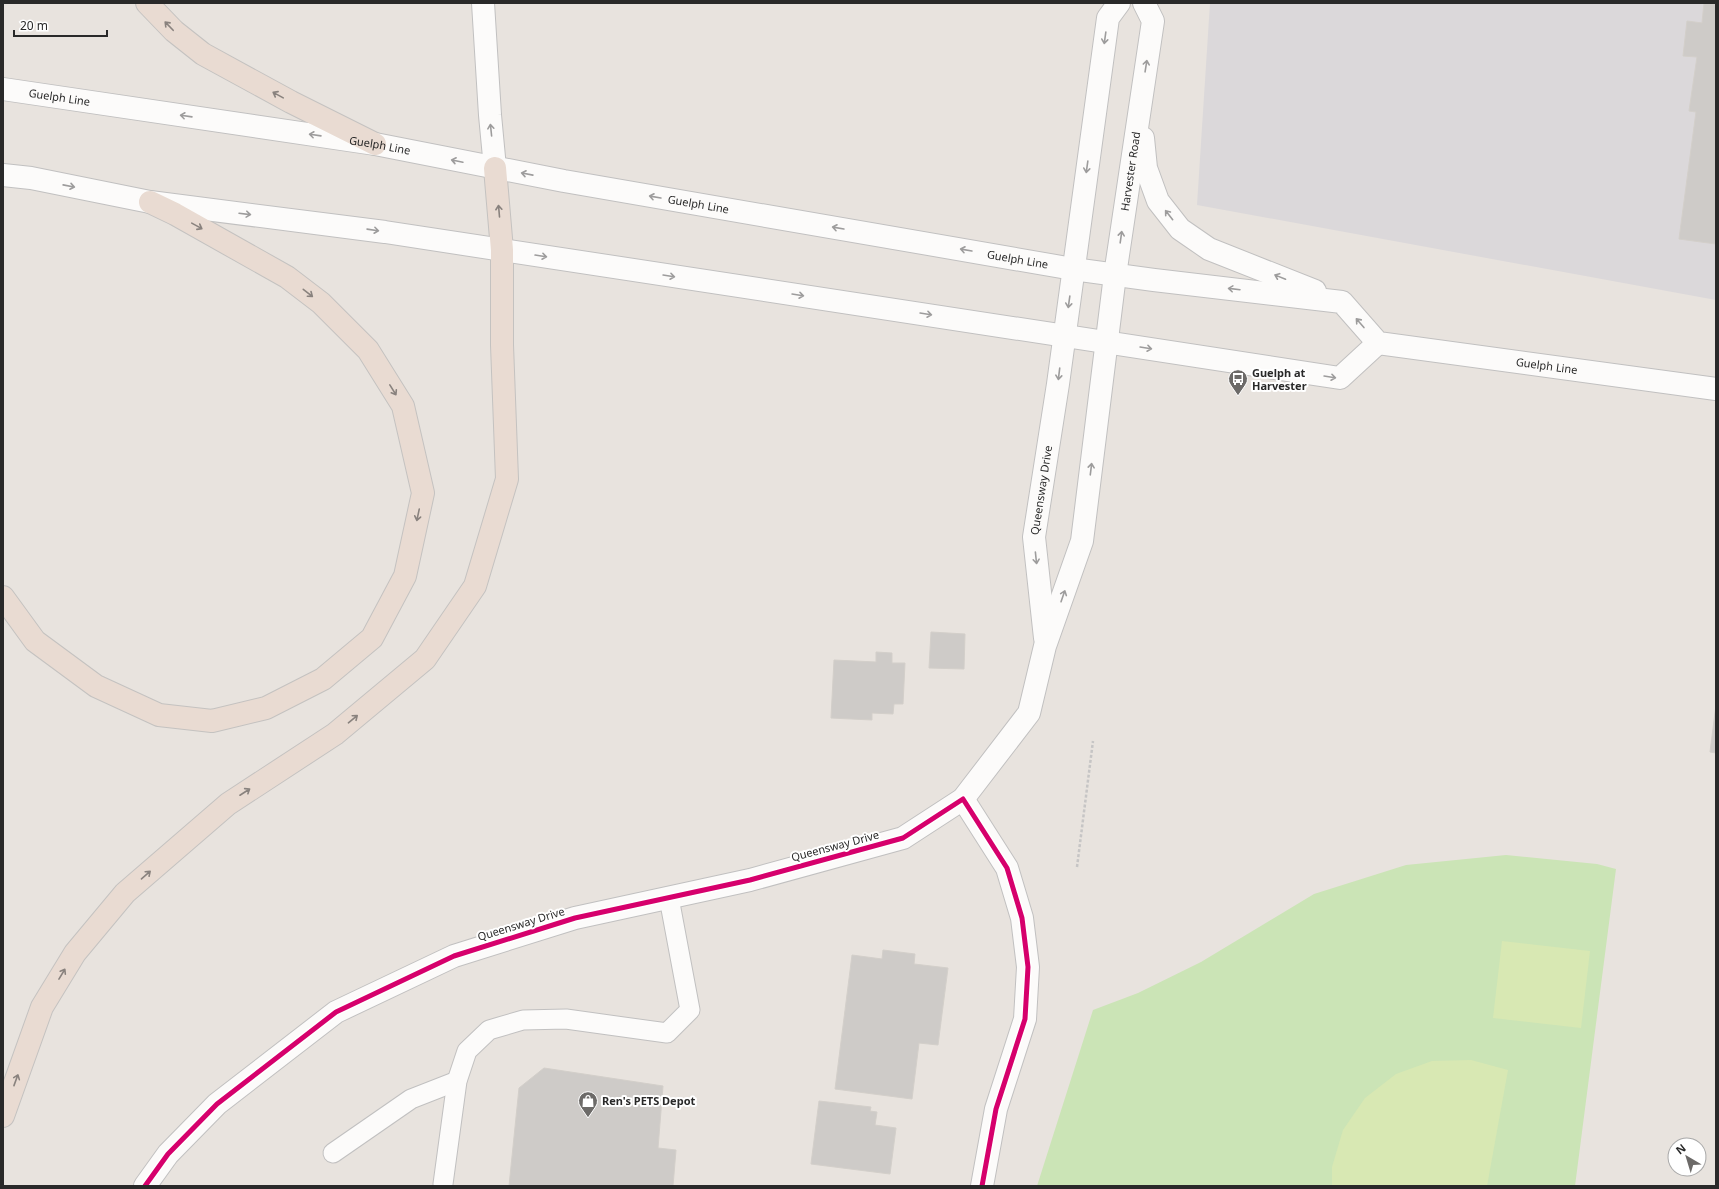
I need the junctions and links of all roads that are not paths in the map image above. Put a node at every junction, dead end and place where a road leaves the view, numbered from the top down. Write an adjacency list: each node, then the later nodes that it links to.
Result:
1 (147, 3): 7 (highway, one-way to 1)
2 (483, 3): 8 (main road, one-way to 2)
3 (1119, 3): 12 (main road, one-way to 12)
4 (1144, 3): 6 (main road, Harvester Road, one-way to 4)
5 (3, 89): 7 (main road, Guelph Line, one-way to 5)
6 (1140, 105): 13 (main road, Harvester Road, one-way to 6); 14 (main road, one-way to 6)
7 (375, 144): 8 (main road, Guelph Line, one-way to 7)
8 (495, 168): 11 (highway, one-way to 8); 12 (main road, Guelph Line, one-way to 8)
9 (3, 175): 10 (main road, one-way to 10)
10 (150, 202): 11 (main road, one-way to 11); 19 (highway, one-way to 19)
11 (502, 250): 15 (main road, one-way to 15); 24 (highway, one-way to 11)
12 (1073, 269): 13 (main road, Guelph Line); 15 (main road, one-way to 15)
13 (1115, 275): 14 (main road, Guelph Line, one-way to 13); 16 (main road, Harvester Road)
14 (1342, 302): 17 (main road, one-way to 14)
15 (1064, 336): 16 (main road); 20 (main road, Queensway Drive, one-way to 20)
16 (1107, 342): 17 (main road, one-way to 17); 20 (main road, Queensway Drive, one-way to 16)
17 (1378, 343): 18 (main road, Guelph Line)
18 (1716, 389)
19 (3, 597)
20 (1045, 646): 21 (main road, Queensway Drive)
21 (963, 799): 22 (main road, Queensway Drive); 28 (main road)
22 (669, 898): 23 (lane); 27 (main road, Queensway Drive)
23 (457, 1081): 25 (lane); 26 (lane)
24 (3, 1116)
25 (333, 1153)
26 (443, 1184)
27 (145, 1186)
28 (982, 1186)

